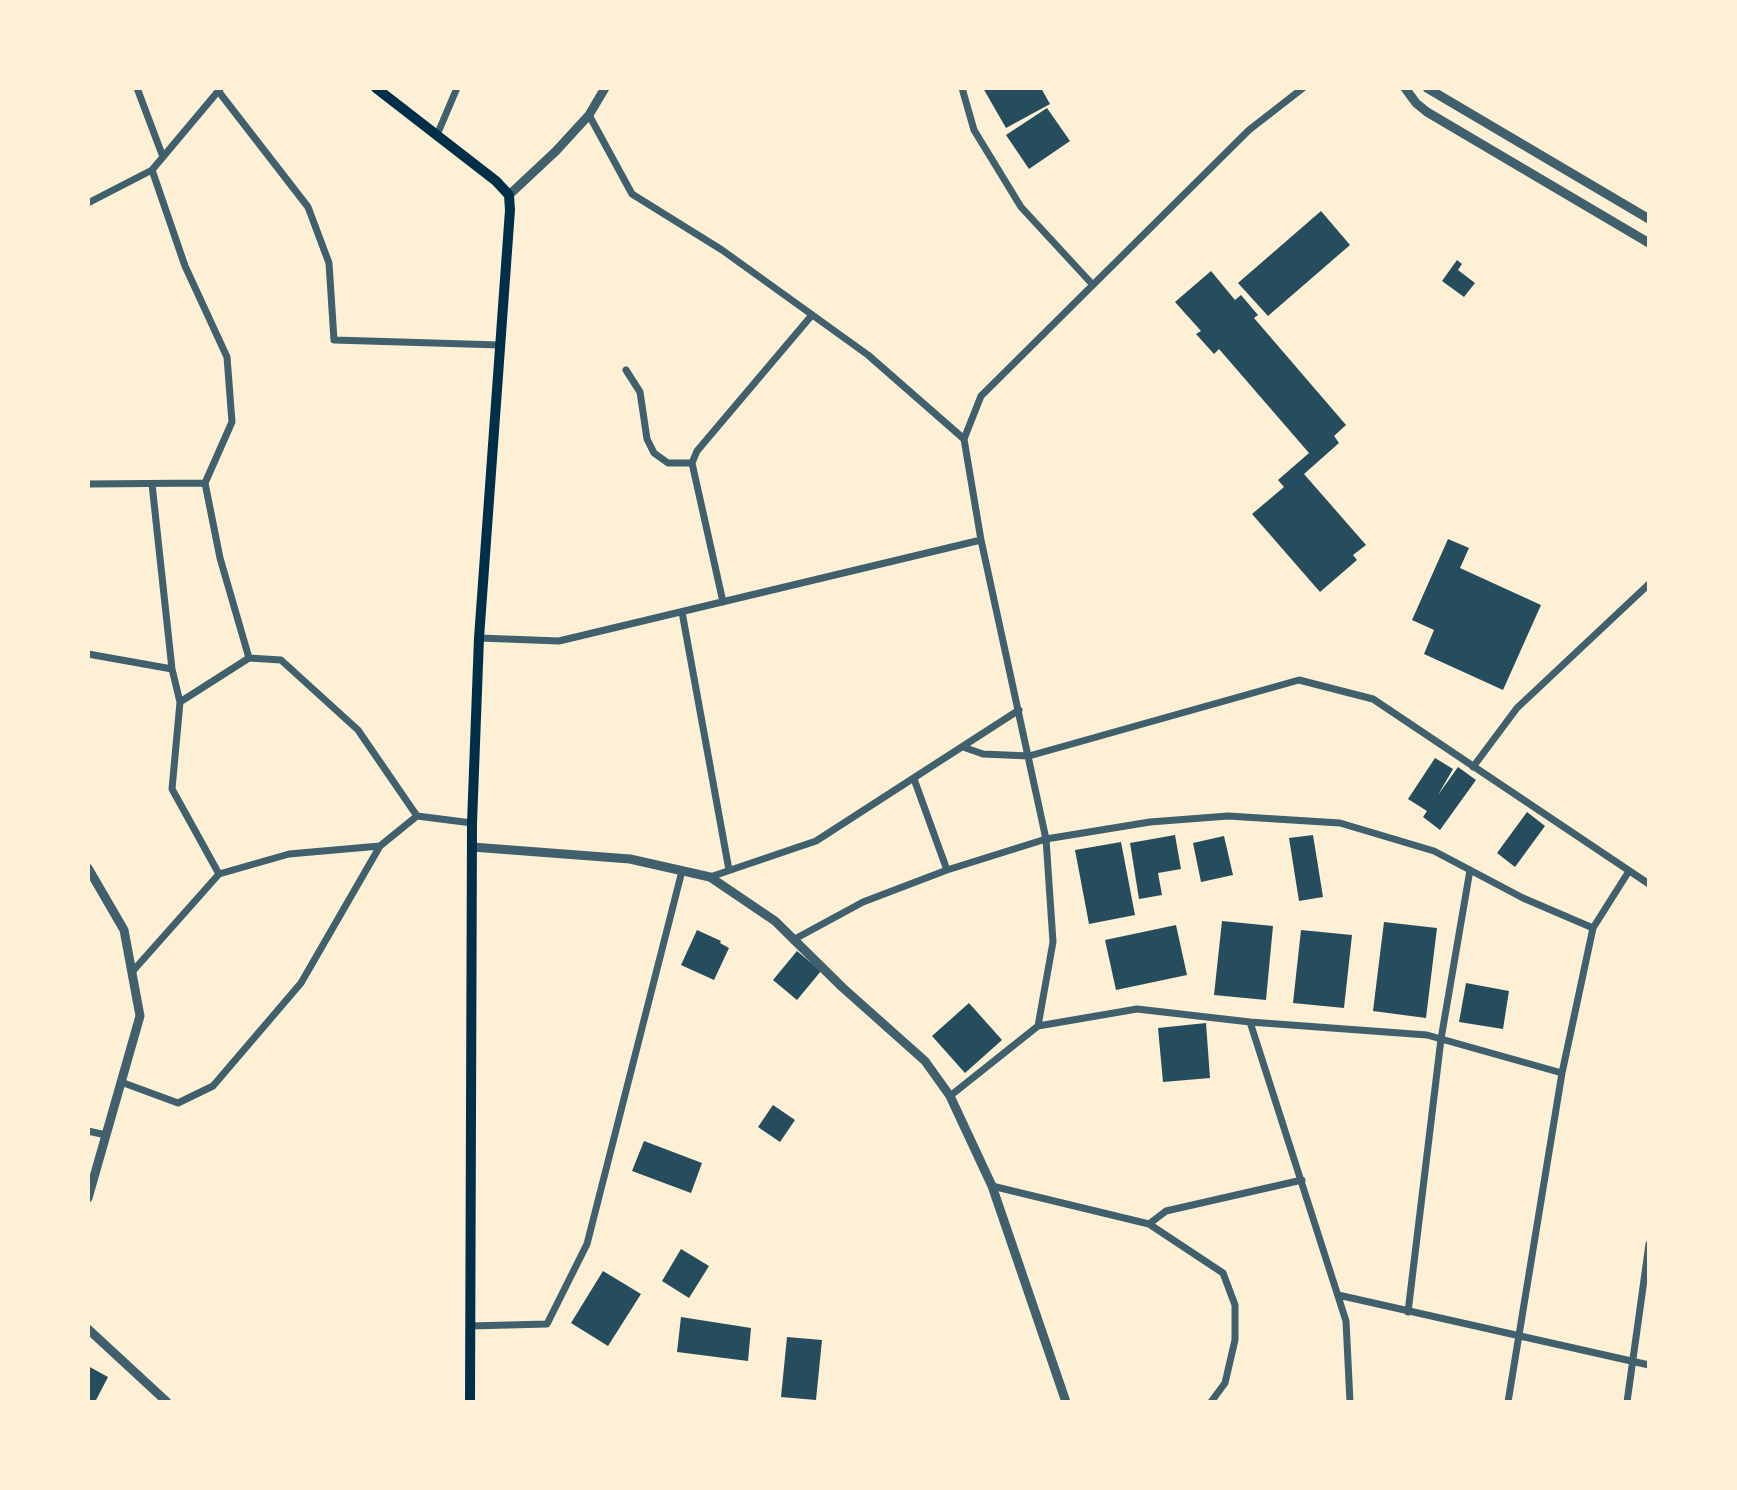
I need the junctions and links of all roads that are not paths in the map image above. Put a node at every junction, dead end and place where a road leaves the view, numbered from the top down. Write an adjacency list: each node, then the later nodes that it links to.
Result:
1 (137, 88): 12 (street)
2 (376, 88): 11 (main road)
3 (457, 88): 11 (street)
4 (605, 88): 10 (street)
5 (962, 88): 18 (street)
6 (1303, 88): 18 (street)
7 (1405, 88): 17 (street)
8 (1427, 88): 16 (street)
9 (220, 90): 12 (street); 20 (street)
10 (589, 115): 14 (street); 19 (street)
11 (437, 135): 14 (main road)
12 (163, 157): 13 (street)
13 (152, 170): 15 (street); 24 (street)
14 (509, 195): 20 (main road)
15 (88, 203)
16 (1649, 219)
17 (1649, 243)
18 (1093, 285): 22 (street)
19 (812, 315): 22 (street); 23 (street)
20 (500, 345): 31 (main road)
21 (626, 370): 23 (street)
22 (964, 439): 27 (street)
23 (692, 463): 29 (street)
24 (205, 483): 26 (street); 33 (street)
25 (88, 484): 26 (street)
26 (152, 484): 34 (street)
27 (981, 540): 29 (street); 36 (street)
28 (1649, 584): 39 (street)
29 (723, 602): 30 (street)
30 (682, 612): 31 (street); 47 (street)
31 (479, 638): 42 (main road)
32 (88, 654): 34 (street)
33 (249, 658): 35 (street); 41 (street)
34 (172, 669): 35 (street)
35 (180, 702): 52 (street)
36 (1019, 710): 37 (street); 38 (street)
37 (963, 747): 38 (street); 40 (street)
38 (1029, 756): 39 (street); 43 (street)
39 (1473, 767): 51 (street)
40 (914, 779): 47 (street); 48 (street)
41 (417, 816): 42 (street); 44 (street)
42 (472, 823): 45 (main road)
43 (1046, 839): 48 (street); 49 (street); 59 (street)
44 (380, 846): 52 (street); 62 (street)
45 (472, 847): 50 (street); 73 (main road)
46 (88, 868): 57 (street)
47 (729, 870): 53 (street)
48 (947, 870): 56 (street)
49 (1470, 870): 55 (street); 60 (street)
50 (682, 871): 53 (street); 73 (street)
51 (1629, 871): 54 (street); 55 (street)
52 (219, 874): 57 (street)
53 (710, 877): 56 (street)
54 (1649, 884)
55 (1593, 928): 61 (street)
56 (793, 940): 63 (street)
57 (132, 972): 62 (street)
58 (1250, 1022): 59 (street); 60 (street); 66 (street)
59 (1038, 1026): 63 (street)
60 (1441, 1039): 61 (street); 72 (street)
61 (1562, 1073): 75 (street)
62 (121, 1082): 65 (street)
63 (950, 1096): 67 (street)
64 (88, 1131): 65 (street)
65 (106, 1135): 68 (street)
66 (1302, 1180): 69 (street); 71 (street)
67 (992, 1186): 69 (street); 80 (street)
68 (88, 1198)
69 (1149, 1224): 81 (street)
70 (1649, 1244): 76 (street)
71 (1338, 1295): 72 (street); 82 (street)
72 (1408, 1312): 75 (street)
73 (470, 1326): 79 (main road)
74 (88, 1329): 78 (street)
75 (1520, 1338): 76 (street); 83 (street)
76 (1632, 1361): 77 (street); 84 (street)
77 (1649, 1365)
78 (167, 1402)
79 (470, 1402)
80 (1066, 1402)
81 (1211, 1402)
82 (1350, 1402)
83 (1508, 1402)
84 (1627, 1402)

